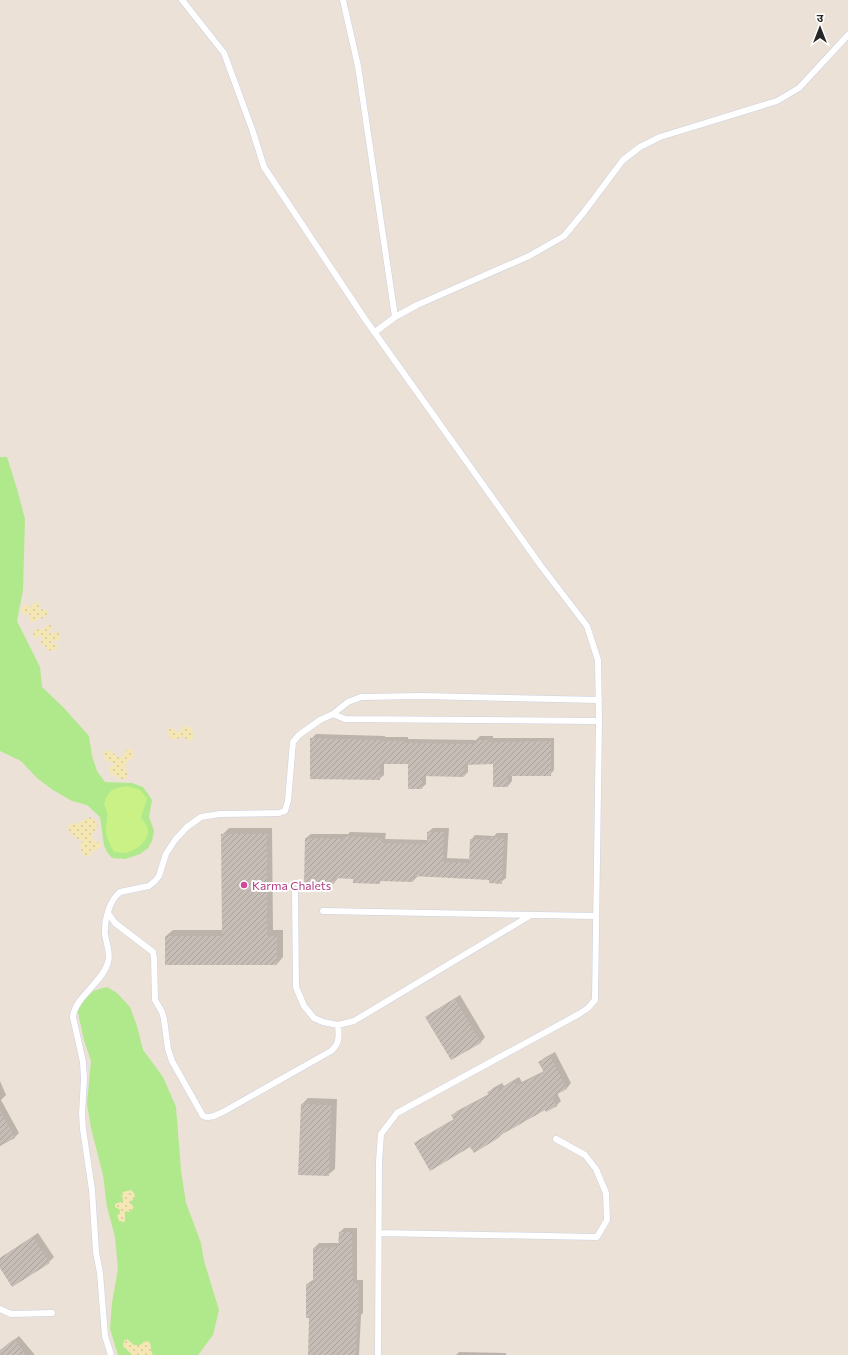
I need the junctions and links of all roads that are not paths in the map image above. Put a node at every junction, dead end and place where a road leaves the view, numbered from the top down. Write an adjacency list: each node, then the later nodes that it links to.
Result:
1 (182, 0): 5 (lane)
2 (343, 0): 4 (lane)
3 (848, 35): 4 (lane)
4 (395, 317): 5 (lane)
5 (375, 332): 6 (lane)
6 (598, 700): 7 (lane); 8 (lane)
7 (332, 714): 8 (lane); 11 (lane)
8 (599, 721): 13 (lane)
9 (295, 890): 14 (lane)
10 (323, 911): 12 (lane)
11 (108, 914): 14 (lane); 19 (lane)
12 (532, 915): 13 (lane); 14 (lane)
13 (596, 916): 16 (lane)
14 (338, 1025)
15 (556, 1139): 16 (lane)
16 (379, 1233): 20 (lane)
17 (0, 1309): 18 (lane)
18 (52, 1313)
19 (111, 1355)
20 (378, 1355)

